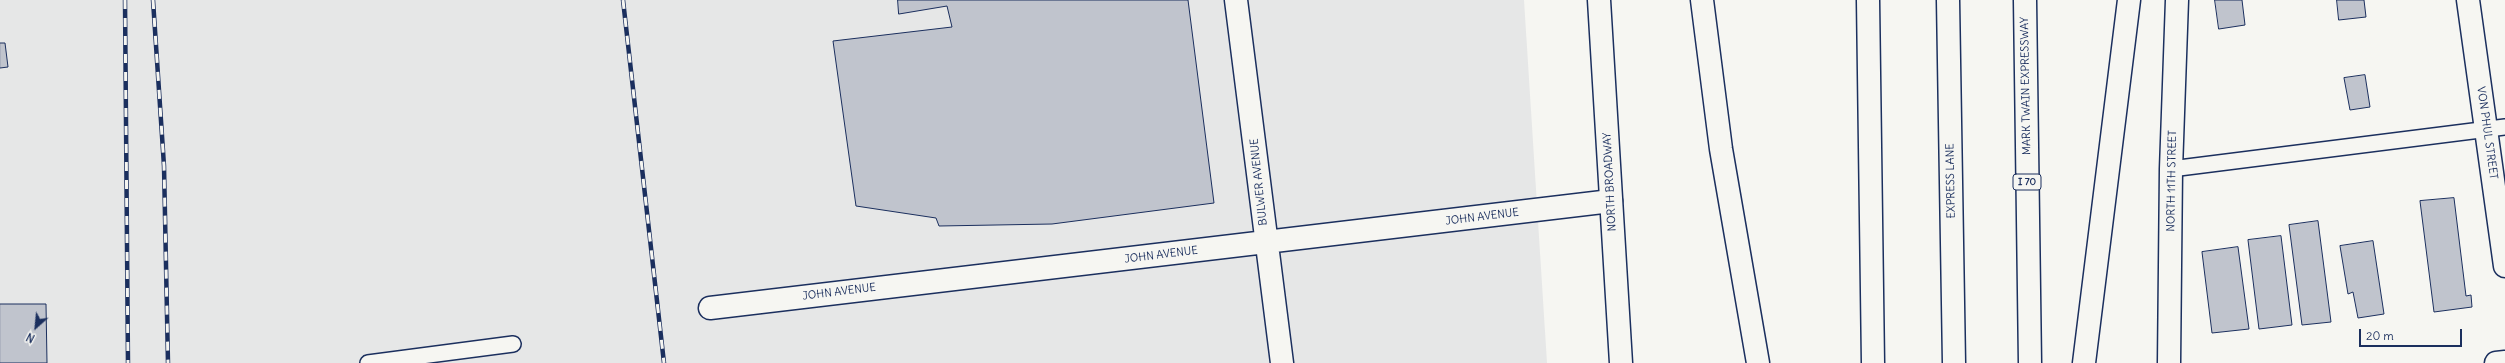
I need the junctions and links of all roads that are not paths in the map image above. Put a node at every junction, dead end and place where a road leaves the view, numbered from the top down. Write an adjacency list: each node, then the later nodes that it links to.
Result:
1 (1236, 0): 13 (main road, BULWER AVENUE)
2 (1599, 0): 12 (main road, NORTH BROADWAY)
3 (1702, 0): 21 (main road)
4 (1868, 0): 22 (main road)
5 (1948, 0): 23 (main road, EXPRESS LANE)
6 (2025, 0): 24 (main road, MARK TWAIN EXPRESSWAY / I 70)
7 (2129, 0): 25 (main road)
8 (2177, 0): 11 (main road, NORTH 11TH STREET)
9 (2468, 0): 10 (main road, VON PHUL STREET)
10 (2496, 128): 11 (lane); 14 (main road, VON PHUL STREET)
11 (2171, 169): 26 (main road, NORTH 11TH STREET)
12 (1611, 201): 13 (main road, JOHN AVENUE); 20 (main road, NORTH BROADWAY)
13 (1266, 242): 15 (main road, JOHN AVENUE); 19 (main road, BULWER AVENUE)
14 (2505, 266)
15 (710, 308)
16 (513, 344): 18 (lane)
17 (2505, 362): 27 (main road)
18 (368, 363)
19 (1282, 363)
20 (1621, 363)
21 (1758, 363)
22 (1873, 363)
23 (1954, 363)
24 (2030, 363)
25 (2084, 363)
26 (2169, 363)
27 (2496, 363)

